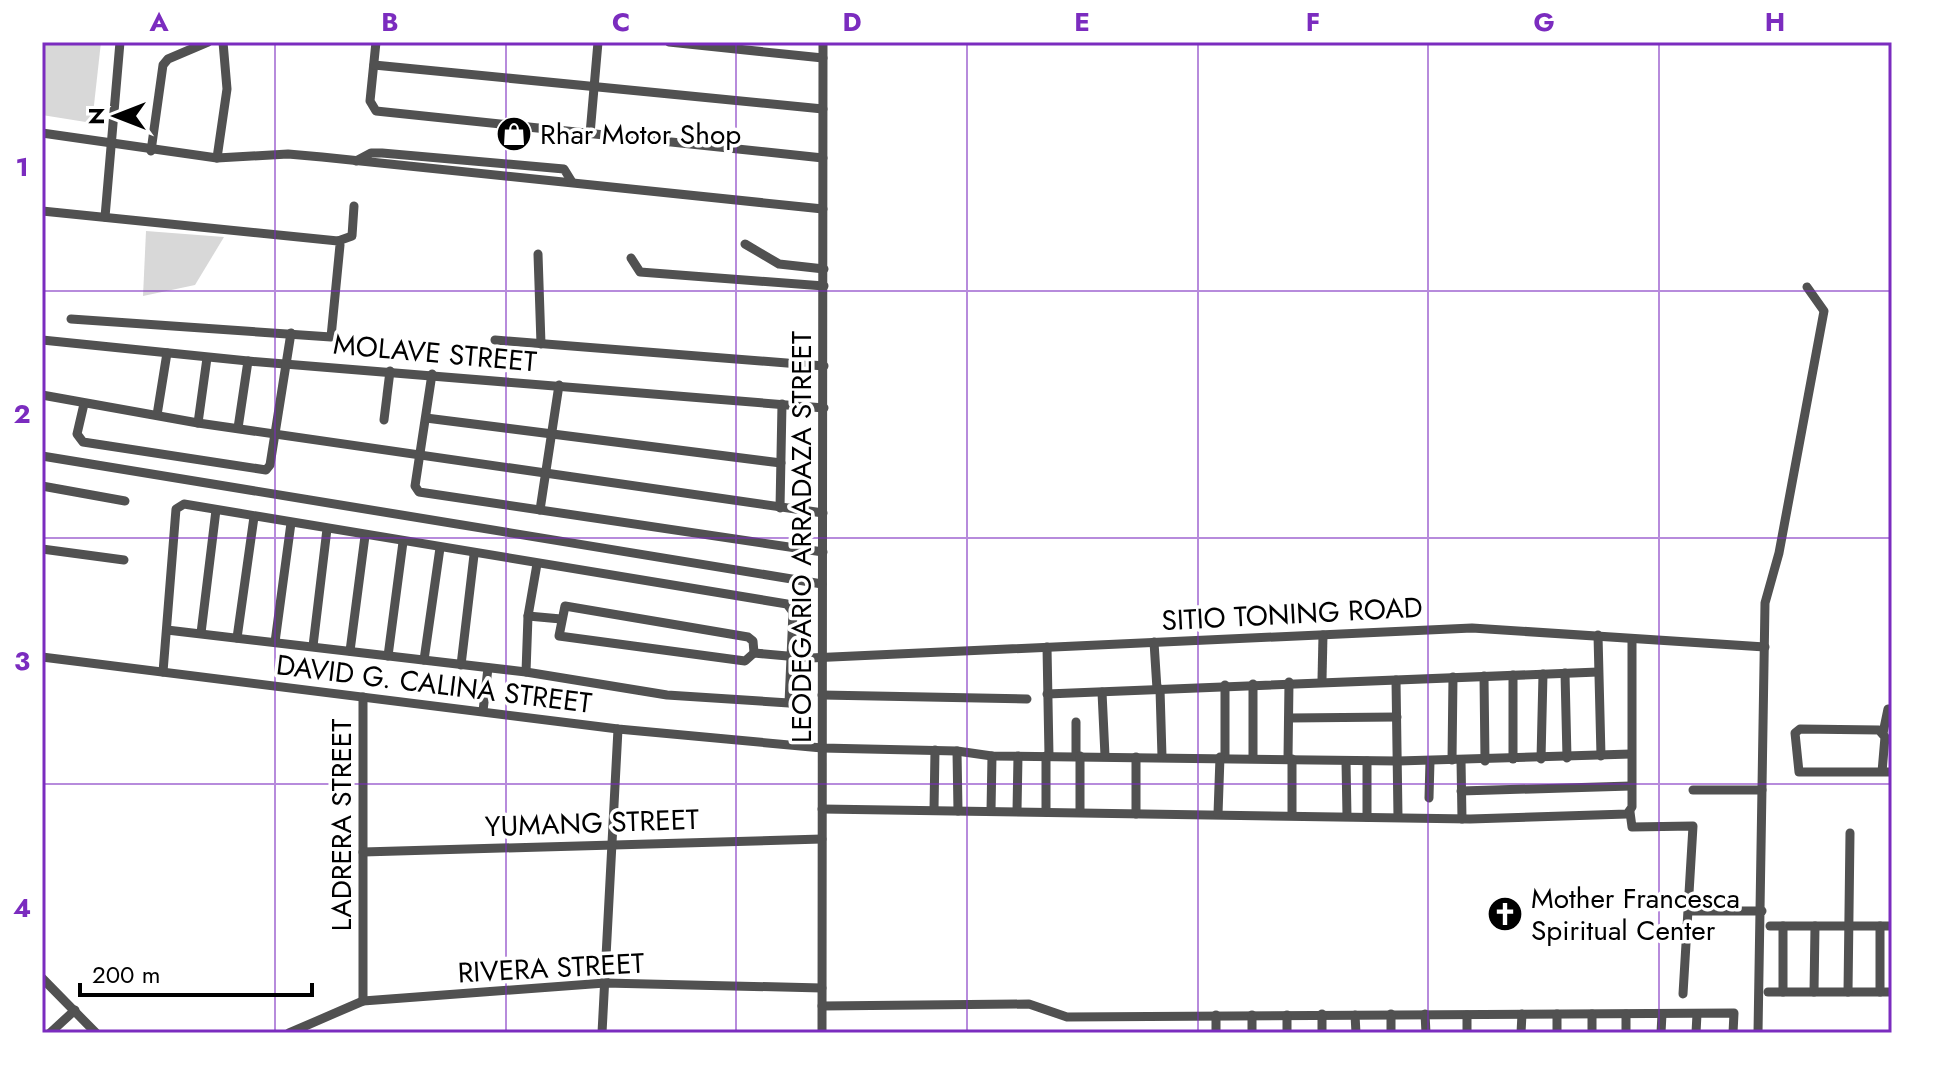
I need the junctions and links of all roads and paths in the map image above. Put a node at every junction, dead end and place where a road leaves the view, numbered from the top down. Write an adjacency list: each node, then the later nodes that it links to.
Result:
1 (120, 42): 14 (street)
2 (208, 42): 15 (street)
3 (223, 42): 16 (street)
4 (376, 42): 9 (street)
5 (598, 42): 10 (street)
6 (669, 42): 8 (street)
7 (823, 42): 8 (street, LEODEGARIO ARRADAZA STREET)
8 (823, 58): 11 (street, LEODEGARIO ARRADAZA STREET)
9 (374, 65): 10 (street); 13 (street)
10 (594, 86): 11 (street); 13 (street)
11 (823, 109): 17 (street, LEODEGARIO ARRADAZA STREET)
12 (42, 133): 14 (street)
13 (590, 134): 17 (street)
14 (112, 145): 15 (street); 27 (street)
15 (151, 151): 16 (street)
16 (217, 158): 18 (street)
17 (823, 158): 25 (street, LEODEGARIO ARRADAZA STREET)
18 (372, 159): 19 (street); 21 (street)
19 (506, 162): 20 (street); 21 (street)
20 (545, 166): 22 (street); 23 (street)
21 (482, 175): 22 (street)
22 (535, 180): 23 (street)
23 (572, 182): 25 (street)
24 (354, 206): 28 (street)
25 (823, 209): 32 (street, LEODEGARIO ARRADAZA STREET)
26 (42, 211): 27 (street)
27 (105, 217): 28 (street)
28 (338, 241): 36 (street)
29 (745, 244): 32 (street)
30 (538, 254): 39 (street)
31 (631, 258): 33 (street)
32 (824, 269): 33 (street, LEODEGARIO ARRADAZA STREET)
33 (824, 286): 44 (street, LEODEGARIO ARRADAZA STREET)
34 (1807, 287): 93 (street)
35 (71, 319): 36 (street)
36 (291, 333): 43 (street)
37 (42, 340): 40 (street, MOLAVE STREET)
38 (495, 340): 39 (street)
39 (541, 344): 44 (street)
40 (167, 353): 41 (street, MOLAVE STREET); 52 (street)
41 (207, 358): 42 (street, MOLAVE STREET); 55 (street)
42 (248, 361): 43 (street, MOLAVE STREET); 56 (street)
43 (288, 364): 45 (street, MOLAVE STREET); 58 (street)
44 (824, 366): 51 (street, LEODEGARIO ARRADAZA STREET)
45 (390, 371): 46 (street, MOLAVE STREET); 54 (street)
46 (432, 374): 47 (street, MOLAVE STREET); 53 (street)
47 (559, 385): 50 (street, MOLAVE STREET); 57 (street)
48 (42, 395): 49 (street)
49 (84, 404): 52 (street); 58 (street)
50 (782, 404): 51 (street, MOLAVE STREET); 61 (street)
51 (824, 408): 68 (street, LEODEGARIO ARRADAZA STREET)
52 (157, 415): 55 (street)
53 (426, 418): 57 (street); 59 (street)
54 (384, 420)
55 (198, 423): 56 (street)
56 (238, 428): 58 (street)
57 (552, 432): 61 (street); 62 (street)
58 (275, 435): 59 (street)
59 (420, 455): 62 (street); 67 (street)
60 (42, 456): 80 (street)
61 (781, 463): 65 (street)
62 (546, 473): 65 (street); 67 (street)
63 (42, 486): 64 (street)
64 (125, 501)
65 (780, 508): 68 (street)
66 (216, 510): 69 (street); 83 (street); 84 (street)
67 (540, 510): 76 (street)
68 (823, 513): 76 (street, LEODEGARIO ARRADAZA STREET)
69 (254, 517): 70 (street); 87 (street)
70 (291, 523): 71 (street); 89 (street)
71 (327, 529): 72 (street); 91 (street)
72 (365, 536): 73 (street); 94 (street)
73 (403, 542): 74 (street); 96 (street)
74 (440, 548): 77 (street); 100 (street)
75 (42, 549): 78 (street)
76 (823, 552): 80 (street, LEODEGARIO ARRADAZA STREET)
77 (474, 555): 79 (street); 101 (street)
78 (124, 560)
79 (537, 564): 81 (street); 99 (street)
80 (822, 584): 98 (street, LEODEGARIO ARRADAZA STREET)
81 (528, 616): 82 (street); 104 (street)
82 (561, 619): 95 (street); 95 (street)
83 (167, 630): 84 (street); 103 (street)
84 (201, 633): 87 (street)
85 (1323, 635): 86 (street, SITIO TONING ROAD); 90 (street, SITIO TONING ROAD); 111 (street)
86 (1598, 635): 88 (street, SITIO TONING ROAD); 105 (street)
87 (237, 638): 89 (street)
88 (1632, 639): 93 (street, SITIO TONING ROAD); 132 (street)
89 (275, 642): 91 (street)
90 (1154, 642): 92 (street, SITIO TONING ROAD); 116 (street)
91 (313, 646): 94 (street)
92 (1047, 647): 98 (street, SITIO TONING ROAD); 118 (street)
93 (1765, 647): 156 (street)
94 (350, 651): 96 (street)
95 (754, 653): 99 (street, SITIO TONING ROAD)
96 (388, 656): 100 (street)
97 (42, 657): 103 (street, DAVID G. CALINA STREET)
98 (822, 657): 99 (street, SITIO TONING ROAD); 119 (street, LEODEGARIO ARRADAZA STREET)
99 (792, 658): 104 (street)
100 (424, 660): 101 (street)
101 (461, 665): 102 (street)
102 (490, 668): 104 (street); 123 (street)
103 (163, 672): 120 (street, DAVID G. CALINA STREET)
104 (526, 672)
105 (1598, 672): 106 (street); 138 (street)
106 (1565, 673): 107 (street); 144 (street)
107 (1543, 674): 108 (street); 146 (street)
108 (1513, 675): 109 (street); 145 (street)
109 (1484, 676): 110 (street); 152 (street)
110 (1453, 677): 112 (street); 147 (street)
111 (1322, 680): 112 (street); 113 (street)
112 (1396, 680): 124 (street)
113 (1289, 682): 114 (street); 125 (street)
114 (1253, 684): 115 (street); 142 (street)
115 (1225, 685): 116 (street); 141 (street)
116 (1158, 689): 117 (street); 140 (street)
117 (1102, 692): 118 (street); 137 (street)
118 (1047, 694): 135 (street)
119 (822, 695): 121 (street); 129 (street, LEODEGARIO ARRADAZA STREET)
120 (363, 697): 123 (street, DAVID G. CALINA STREET); 177 (street, LADRERA STREET)
121 (1027, 699)
122 (1888, 709): 128 (street)
123 (486, 712): 127 (street, DAVID G. CALINA STREET)
124 (1397, 717): 125 (street); 150 (street)
125 (1289, 718): 143 (street)
126 (1076, 722): 136 (street)
127 (618, 729): 129 (street, DAVID G. CALINA STREET); 176 (street)
128 (1883, 733): 153 (street); 153 (street)
129 (822, 748): 130 (street, DAVID G. CALINA STREET); 159 (street, LEODEGARIO ARRADAZA STREET)
130 (935, 750): 131 (street, DAVID G. CALINA STREET); 160 (street)
131 (957, 751): 133 (street, DAVID G. CALINA STREET); 161 (street)
132 (1631, 754): 138 (street, DAVID G. CALINA STREET); 154 (street)
133 (992, 756): 134 (street, DAVID G. CALINA STREET); 162 (street)
134 (1018, 756): 135 (street, DAVID G. CALINA STREET); 163 (street)
135 (1047, 756): 136 (street, DAVID G. CALINA STREET); 164 (street)
136 (1078, 756): 137 (street, DAVID G. CALINA STREET); 165 (street)
137 (1105, 756): 139 (street, DAVID G. CALINA STREET)
138 (1601, 756): 144 (street, DAVID G. CALINA STREET)
139 (1136, 757): 140 (street, DAVID G. CALINA STREET); 167 (street)
140 (1162, 757): 141 (street, DAVID G. CALINA STREET)
141 (1222, 757): 142 (street, DAVID G. CALINA STREET); 168 (street)
142 (1253, 757): 143 (street, DAVID G. CALINA STREET)
143 (1290, 758): 148 (street, DAVID G. CALINA STREET); 169 (street)
144 (1567, 758): 146 (street, DAVID G. CALINA STREET)
145 (1513, 759): 146 (street, DAVID G. CALINA STREET); 152 (street, DAVID G. CALINA STREET)
146 (1541, 759)
147 (1456, 760): 151 (street, DAVID G. CALINA STREET); 152 (street, DAVID G. CALINA STREET); 157 (street)
148 (1346, 761): 149 (street, DAVID G. CALINA STREET); 170 (street)
149 (1367, 761): 150 (street, DAVID G. CALINA STREET); 171 (street)
150 (1398, 761): 151 (street, DAVID G. CALINA STREET); 172 (street)
151 (1430, 761): 158 (street)
152 (1485, 761)
153 (1887, 772)
154 (1631, 786): 157 (street); 166 (street)
155 (1693, 790): 156 (street)
156 (1762, 790): 179 (street)
157 (1461, 791): 173 (street)
158 (1429, 798)
159 (822, 809): 160 (street); 175 (street, LEODEGARIO ARRADAZA STREET)
160 (934, 810): 161 (street)
161 (958, 811): 162 (street)
162 (991, 811): 163 (street)
163 (1017, 811): 164 (street)
164 (1046, 812): 165 (street)
165 (1080, 812): 167 (street)
166 (1630, 812): 173 (street); 178 (street)
167 (1136, 814): 168 (street)
168 (1218, 814): 169 (street)
169 (1292, 815): 170 (street)
170 (1347, 816): 171 (street)
171 (1367, 817): 172 (street)
172 (1398, 817): 173 (street)
173 (1462, 819)
174 (1850, 833): 183 (street)
175 (822, 839): 176 (street, YUMANG STREET); 188 (street, LEODEGARIO ARRADAZA STREET)
176 (612, 845): 177 (street, YUMANG STREET); 187 (street)
177 (363, 852): 196 (street, LADRERA STREET)
178 (1689, 911): 179 (street); 195 (street)
179 (1762, 911): 233 (street)
180 (1770, 926): 181 (street)
181 (1783, 926): 182 (street); 190 (street)
182 (1815, 926): 183 (street); 191 (street)
183 (1848, 926): 184 (street); 192 (street)
184 (1880, 926): 185 (street); 193 (street)
185 (1892, 926)
186 (42, 978): 198 (street)
187 (605, 983): 188 (street, RIVERA STREET); 196 (street, RIVERA STREET); 216 (street)
188 (822, 988): 197 (street, LEODEGARIO ARRADAZA STREET)
189 (1768, 992): 190 (street)
190 (1783, 992): 191 (street)
191 (1814, 992): 192 (street)
192 (1848, 992): 193 (street)
193 (1880, 992): 194 (street)
194 (1892, 992)
195 (1683, 994)
196 (363, 1001): 215 (street, RIVERA STREET)
197 (822, 1006): 208 (street); 217 (street, LEODEGARIO ARRADAZA STREET)
198 (75, 1010): 213 (street); 214 (street)
199 (1322, 1014): 210 (street); 211 (street); 221 (street)
200 (1391, 1014): 201 (street); 211 (street); 223 (street)
201 (1425, 1014): 212 (street); 224 (street)
202 (1522, 1014): 203 (street); 212 (street); 226 (street)
203 (1557, 1014): 204 (street); 227 (street)
204 (1592, 1014): 205 (street); 228 (street)
205 (1626, 1014): 206 (street); 229 (street)
206 (1662, 1014): 207 (street); 230 (street)
207 (1697, 1014): 231 (street); 232 (street)
208 (1216, 1015): 209 (street); 218 (street)
209 (1252, 1015): 210 (street); 219 (street)
210 (1287, 1015): 220 (street)
211 (1355, 1015): 222 (street)
212 (1467, 1015): 225 (street)
213 (50, 1033)
214 (96, 1033)
215 (289, 1033)
216 (602, 1033)
217 (822, 1033)
218 (1216, 1033)
219 (1252, 1033)
220 (1287, 1033)
221 (1322, 1033)
222 (1356, 1033)
223 (1391, 1033)
224 (1426, 1033)
225 (1467, 1033)
226 (1521, 1033)
227 (1557, 1033)
228 (1592, 1033)
229 (1626, 1033)
230 (1661, 1033)
231 (1696, 1033)
232 (1733, 1033)
233 (1758, 1033)

